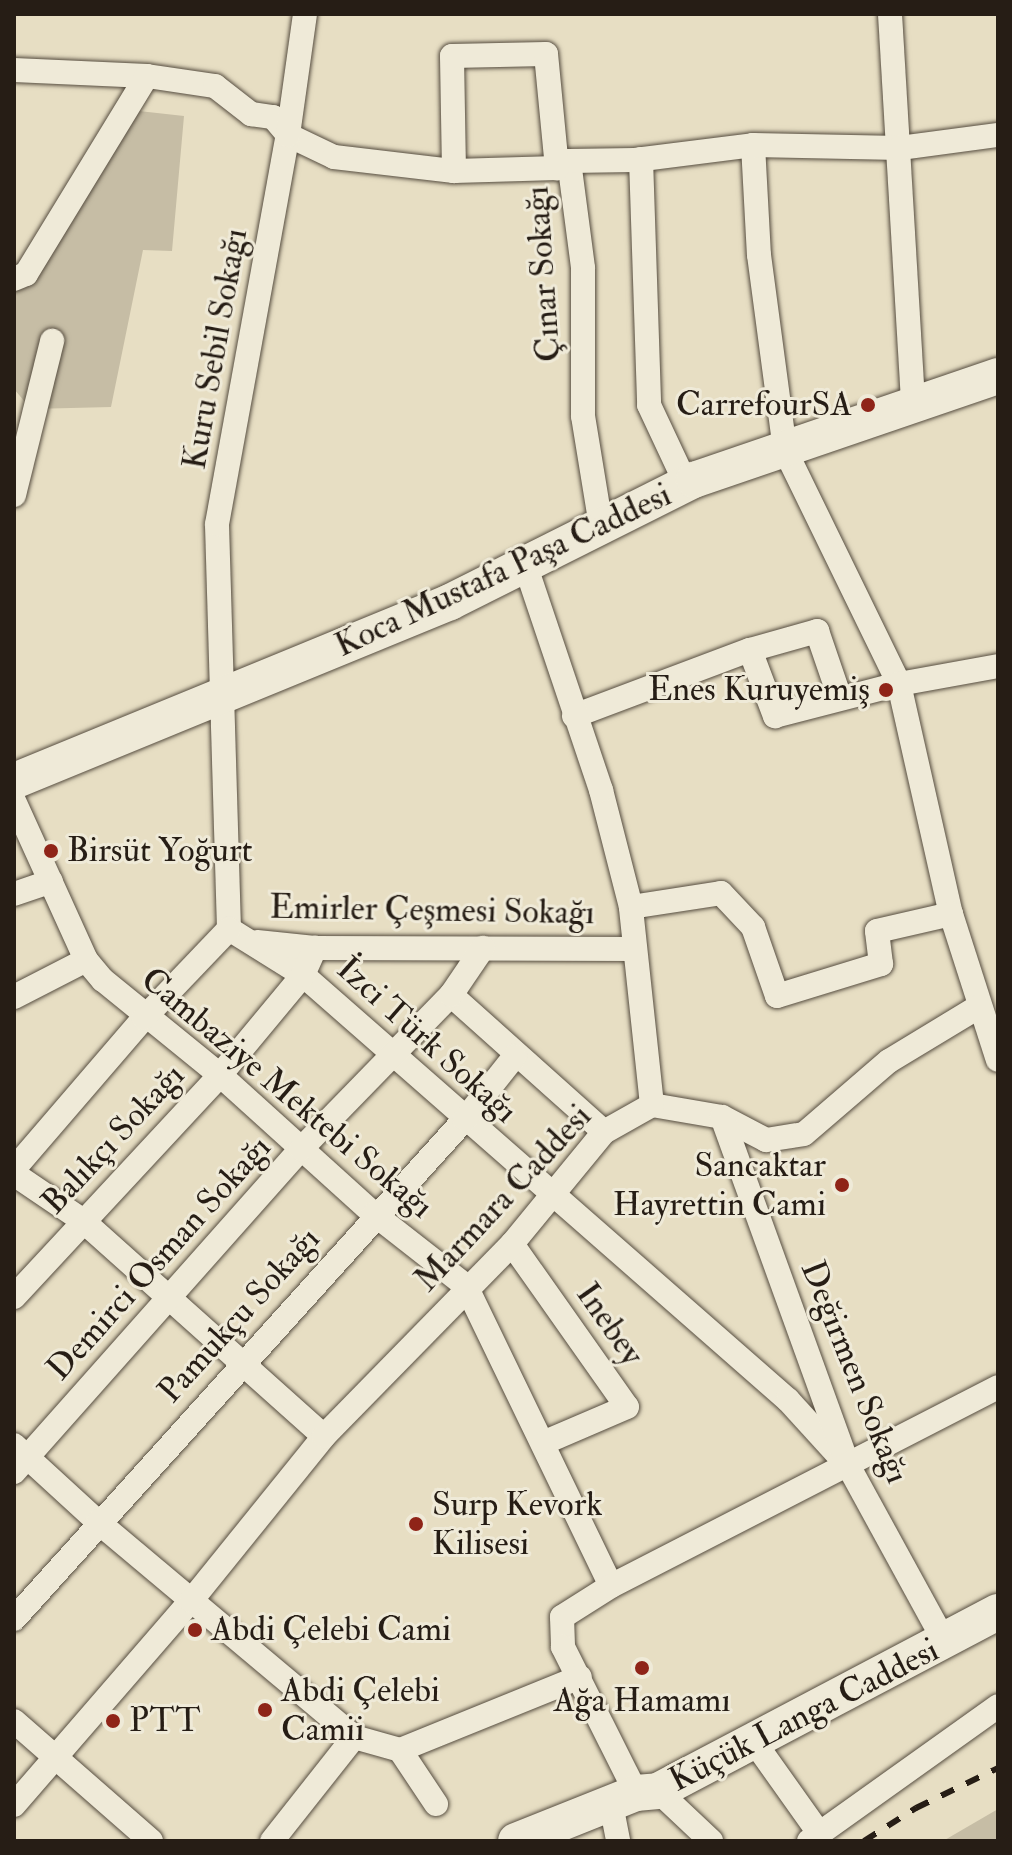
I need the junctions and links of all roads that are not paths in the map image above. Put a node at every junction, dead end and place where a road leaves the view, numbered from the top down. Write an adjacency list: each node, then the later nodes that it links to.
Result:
1 (305, 14): 6 (street, Kuru Sebil Sokağı)
2 (890, 14): 9 (street)
3 (21, 71): 4 (street, Çınar Sokağı); 5 (street)
4 (147, 76): 6 (street, Çınar Sokağı); 13 (street)
5 (14, 93)
6 (288, 135): 12 (street, Çınar Sokağı); 25 (street, Kuru Sebil Sokağı)
7 (998, 135): 9 (street)
8 (753, 145): 9 (street); 10 (street); 17 (street)
9 (900, 148): 16 (street)
10 (641, 159): 11 (street); 18 (street)
11 (563, 164): 12 (street, Çınar Sokağı); 12 (street); 20 (street, Çınar Sokağı)
12 (454, 171)
13 (14, 279)
14 (52, 341): 19 (street)
15 (998, 376): 16 (street, Koca Mustafa Paşa Caddesi)
16 (913, 405): 17 (street, Koca Mustafa Paşa Caddesi)
17 (785, 450): 18 (street, Koca Mustafa Paşa Caddesi); 24 (street)
18 (686, 484): 20 (street, Koca Mustafa Paşa Caddesi)
19 (14, 495)
20 (601, 526): 21 (street, Koca Mustafa Paşa Caddesi)
21 (525, 564): 25 (street, Koca Mustafa Paşa Caddesi); 27 (street)
22 (750, 650): 26 (street); 26 (street); 27 (street)
23 (998, 666): 24 (street)
24 (899, 684): 26 (street); 33 (street)
25 (226, 697): 28 (street, Koca Mustafa Paşa Caddesi); 34 (street)
26 (840, 698)
27 (574, 716): 32 (street)
28 (14, 781)
29 (14, 801): 30 (street, Cambaziye Mektebi Sokağı)
30 (51, 881): 31 (street); 38 (street, Cambaziye Mektebi Sokağı)
31 (14, 894)
32 (631, 907): 33 (street); 37 (street)
33 (951, 914): 42 (street)
34 (229, 929): 35 (street, Emirler Çeşmesi Sokağı); 39 (street, İzci Türk Sokağı); 43 (street)
35 (315, 948): 36 (street, Emirler Çeşmesi Sokağı); 39 (street, Balıkçı Sokağı)
36 (483, 948): 37 (street, Emirler Çeşmesi Sokağı); 40 (street, Demirci Osman Sokağı)
37 (635, 949): 48 (street)
38 (86, 960): 41 (street); 43 (street, Cambaziye Mektebi Sokağı)
39 (303, 975): 44 (street, İzci Türk Sokağı); 47 (street, Balıkçı Sokağı)
40 (451, 995): 44 (street, Demirci Osman Sokağı); 45 (street)
41 (14, 997)
42 (978, 1007): 46 (street); 49 (street)
43 (144, 1018): 47 (street, Cambaziye Mektebi Sokağı); 53 (street)
44 (393, 1056): 50 (street, İzci Türk Sokağı); 52 (street, Demirci Osman Sokağı)
45 (515, 1056): 50 (street, Pamukçu Sokağı); 51 (street)
46 (998, 1060)
47 (220, 1075): 52 (street, Cambaziye Mektebi Sokağı); 56 (street, Balıkçı Sokağı)
48 (652, 1105): 49 (street); 51 (street, Marmara Caddesi)
49 (722, 1117): 66 (street, Değirmen Sokağı)
50 (465, 1119): 54 (street, İzci Türk Sokağı); 55 (street, Pamukçu Sokağı)
51 (604, 1132): 54 (street, Marmara Caddesi)
52 (301, 1149): 55 (street, Cambaziye Mektebi Sokağı); 60 (street, Demirci Osman Sokağı)
53 (14, 1171): 56 (street)
54 (550, 1194): 57 (street, Marmara Caddesi); 66 (street, İzci Türk Sokağı)
55 (374, 1214): 58 (street, Cambaziye Mektebi Sokağı); 61 (street, Pamukçu Sokağı)
56 (82, 1220): 59 (street, Balıkçı Sokağı); 60 (street)
57 (512, 1244): 58 (street, Marmara Caddesi); 64 (street, Inebey)
58 (466, 1286): 63 (street, Marmara Caddesi); 64 (street, Cambaziye Mektebi Sokağı)
59 (14, 1297)
60 (171, 1298): 61 (street); 65 (street, Demirci Osman Sokağı)
61 (240, 1365): 63 (street); 67 (street, Pamukçu Sokağı)
62 (998, 1387): 66 (street)
63 (324, 1436): 69 (street, Marmara Caddesi)
64 (543, 1443): 68 (street, Cambaziye Mektebi Sokağı)
65 (19, 1458): 67 (street)
66 (849, 1467): 68 (street); 72 (street, Değirmen Sokağı)
67 (98, 1522): 69 (street); 71 (street, Pamukçu Sokağı)
68 (611, 1586): 73 (street)
69 (191, 1601): 76 (street); 79 (street, Marmara Caddesi)
70 (998, 1612): 72 (street, Küçük Langa Caddesi)
71 (14, 1619)
72 (945, 1642): 77 (street, Küçük Langa Caddesi)
73 (580, 1677): 78 (street); 80 (street)
74 (998, 1706): 83 (street)
75 (14, 1721): 79 (street)
76 (354, 1737): 78 (street); 85 (street)
77 (755, 1743): 80 (street, Küçük Langa Caddesi); 83 (street)
78 (400, 1750): 81 (street)
79 (55, 1760): 82 (street, Marmara Caddesi); 84 (street)
80 (635, 1796): 86 (street, Küçük Langa Caddesi); 87 (street); 88 (street)
81 (436, 1804)
82 (14, 1805)
83 (814, 1837)
84 (151, 1841)
85 (272, 1841)
86 (516, 1841)
87 (618, 1841)
88 (711, 1841)

